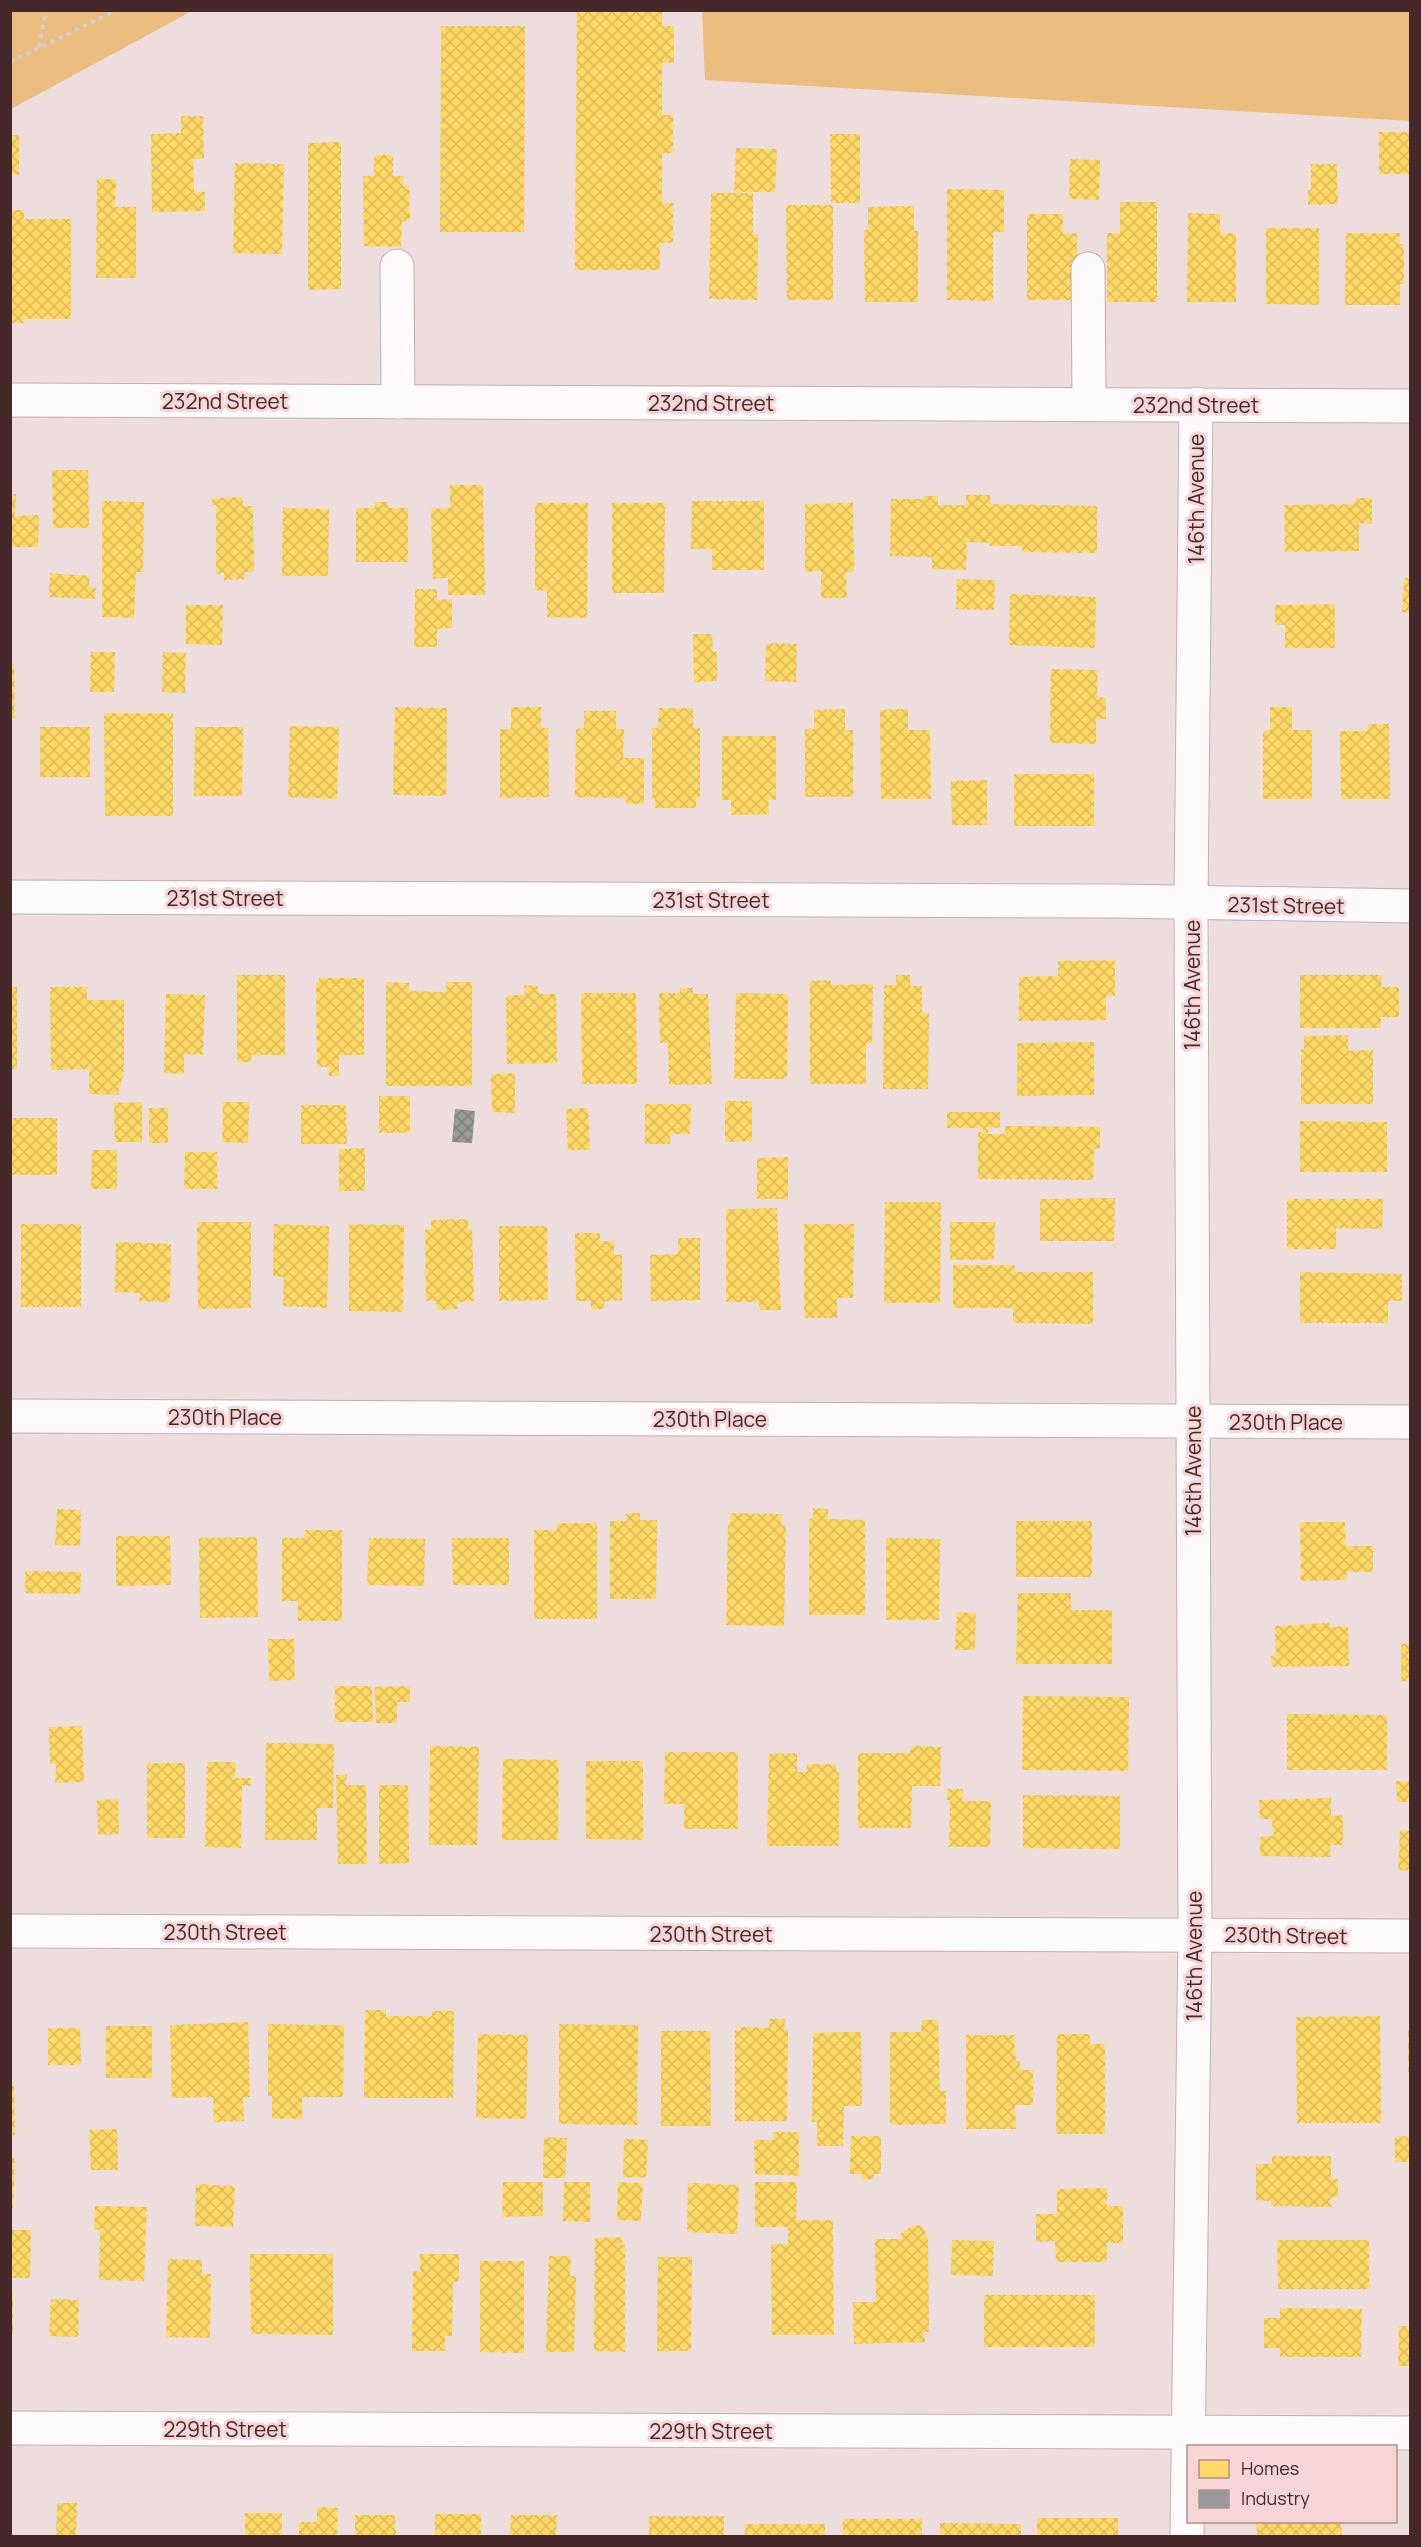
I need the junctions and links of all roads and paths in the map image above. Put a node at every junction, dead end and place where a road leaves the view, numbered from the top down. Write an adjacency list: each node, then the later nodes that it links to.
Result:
1 (46, 10): 3 (path)
2 (117, 10): 3 (path)
3 (38, 48): 4 (path)
4 (10, 62)
5 (397, 266): 8 (street)
6 (1089, 269): 9 (street)
7 (10, 400): 8 (street, 232nd Street)
8 (398, 402): 9 (street, 232nd Street)
9 (1089, 404): 10 (street, 232nd Street)
10 (1196, 405): 11 (street, 232nd Street); 13 (street, 146th Avenue)
11 (1410, 406)
12 (10, 897): 13 (street, 231st Street)
13 (1191, 904): 14 (street, 231st Street); 16 (street, 146th Avenue)
14 (1410, 906)
15 (10, 1416): 16 (street, 230th Place)
16 (1193, 1421): 17 (street, 230th Place); 19 (street, 146th Avenue)
17 (1410, 1422)
18 (10, 1931): 19 (street, 230th Street)
19 (1195, 1934): 20 (street, 230th Street); 22 (street, 146th Avenue)
20 (1410, 1936)
21 (10, 2428): 22 (street, 229th Street)
22 (1188, 2431): 23 (street, 229th Street); 24 (street, 146th Avenue)
23 (1410, 2433)
24 (1188, 2445)

